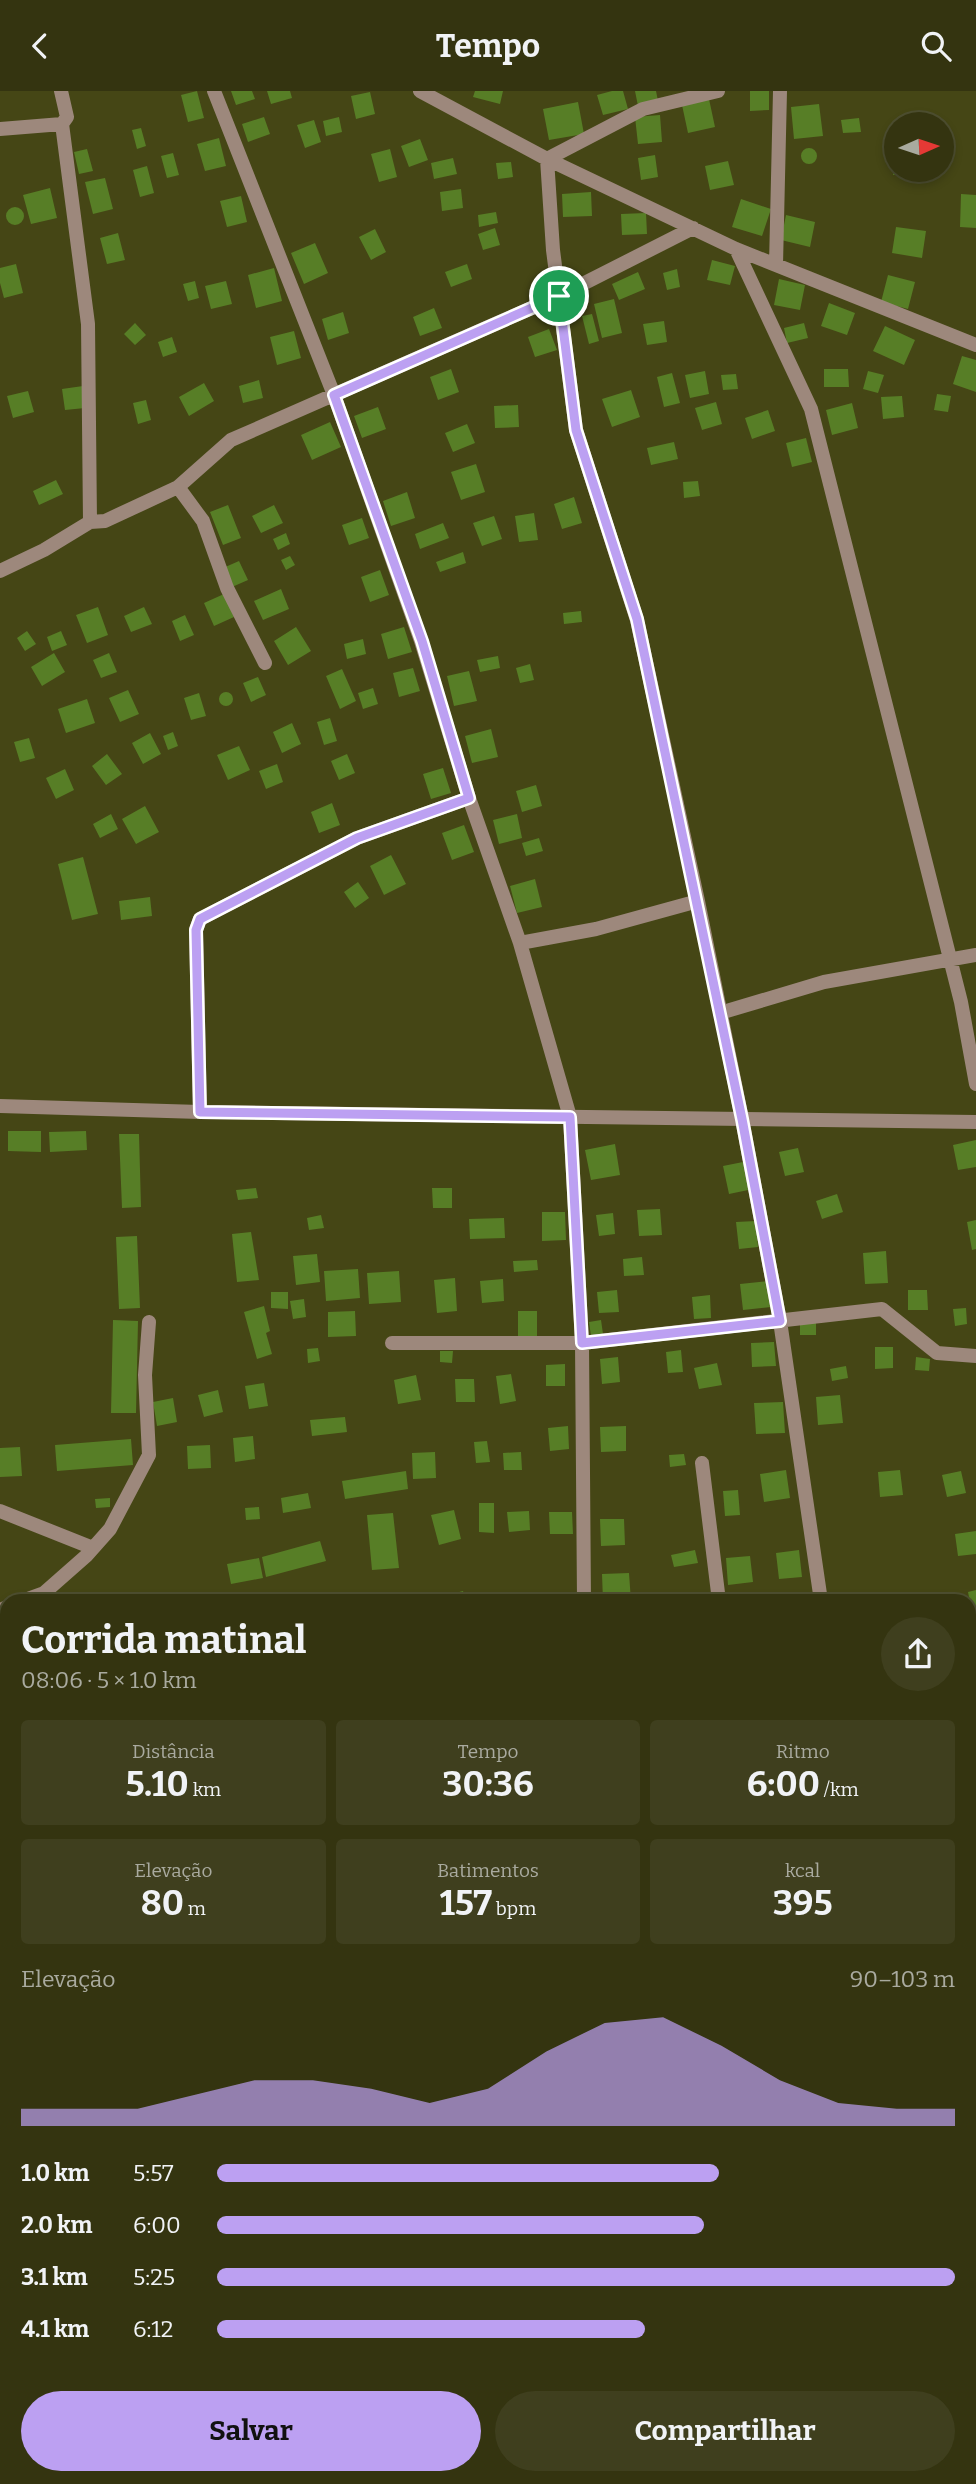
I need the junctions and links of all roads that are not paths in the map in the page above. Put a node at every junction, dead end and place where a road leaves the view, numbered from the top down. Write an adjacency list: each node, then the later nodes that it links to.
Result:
1 (61, 91): 6 (street)
2 (214, 91): 14 (street)
3 (420, 91): 8 (street)
4 (718, 91): 8 (street)
5 (780, 91): 11 (street)
6 (62, 124): 7 (street); 16 (street)
7 (0, 129)
8 (547, 159): 9 (street); 12 (street)
9 (693, 229): 10 (street); 12 (street)
10 (736, 249): 11 (street); 23 (street)
11 (776, 265): 13 (street)
12 (559, 296): 14 (street); 20 (street)
13 (976, 345)
14 (334, 395): 15 (street); 19 (street)
15 (177, 487): 16 (street); 18 (street)
16 (90, 522): 17 (street)
17 (0, 571)
18 (265, 663)
19 (469, 798): 21 (street); 27 (street)
20 (698, 901): 21 (street); 24 (street)
21 (520, 943): 28 (street)
22 (976, 955): 23 (street)
23 (950, 958): 24 (street); 25 (street)
24 (720, 1013): 29 (street)
25 (976, 1084)
26 (0, 1106): 27 (street)
27 (200, 1112): 28 (street)
28 (570, 1117): 29 (street); 34 (street)
29 (742, 1119): 30 (street); 31 (street)
30 (976, 1122)
31 (780, 1321): 34 (street); 35 (street); 42 (street)
32 (149, 1322): 38 (street)
33 (392, 1343): 34 (street)
34 (582, 1343): 40 (street)
35 (976, 1356)
36 (702, 1463): 41 (street)
37 (0, 1511): 38 (street)
38 (93, 1548): 39 (street)
39 (41, 1594)
40 (584, 1594)
41 (718, 1594)
42 (820, 1594)

